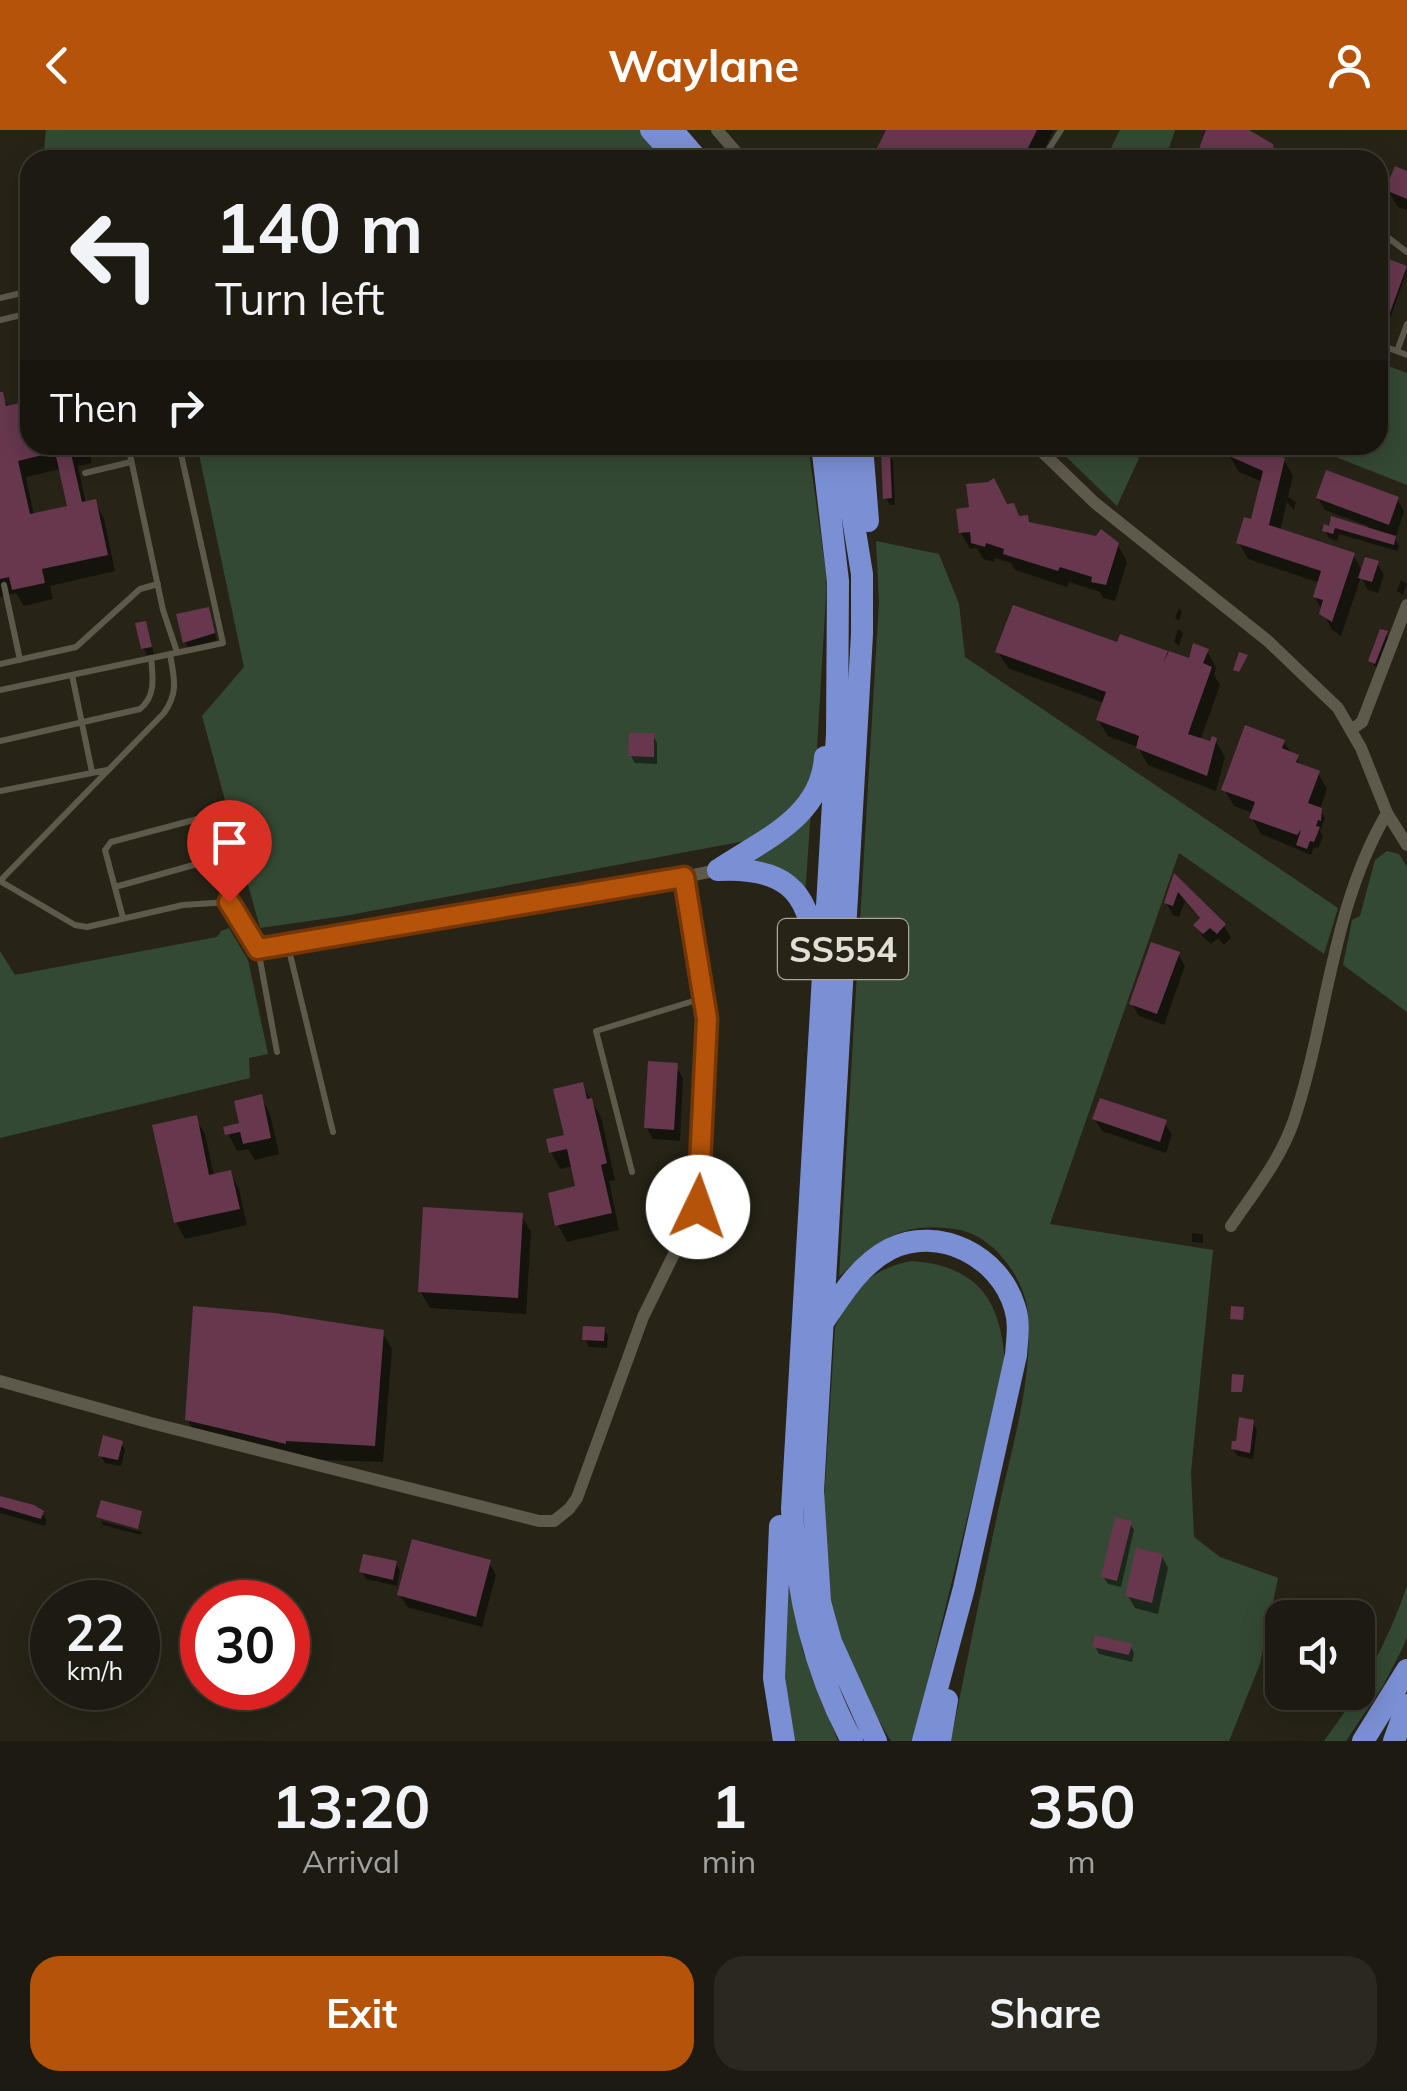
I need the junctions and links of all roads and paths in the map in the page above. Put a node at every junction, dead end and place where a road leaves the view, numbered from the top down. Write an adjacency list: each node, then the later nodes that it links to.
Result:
1 (652, 130): 4 (highway)
2 (672, 130): 5 (highway)
3 (717, 130): 6 (street)
4 (669, 150)
5 (689, 150)
6 (735, 150)
7 (1407, 324): 9 (lane)
8 (1388, 348): 9 (lane)
9 (1397, 351): 10 (lane)
10 (1407, 355)
11 (130, 455): 17 (lane)
12 (181, 455): 23 (lane)
13 (823, 455): 31 (highway, SS554)
14 (843, 455): 19 (highway, SS554)
15 (863, 455): 19 (highway)
16 (1045, 455): 30 (street)
17 (131, 462): 18 (lane); 20 (lane)
18 (85, 472)
19 (862, 574): 50 (highway, SS554)
20 (158, 584): 23 (lane); 25 (lane)
21 (4, 585): 25 (lane)
22 (1407, 605): 30 (street)
23 (173, 653): 24 (lane); 33 (lane)
24 (151, 658): 27 (lane); 29 (lane)
25 (20, 660): 26 (lane)
26 (0, 664)
27 (72, 674): 28 (lane); 29 (lane)
28 (0, 690)
29 (81, 722): 32 (lane); 34 (lane)
30 (1350, 730): 36 (street)
31 (837, 734): 38 (highway); 44 (highway, SS554)
32 (0, 741)
33 (109, 769): 34 (lane); 41 (lane)
34 (92, 772): 35 (lane)
35 (0, 791)
36 (1387, 813): 37 (street); 49 (street)
37 (1407, 845)
38 (718, 870): 39 (street); 44 (highway)
39 (684, 877): 42 (street); 45 (street)
40 (115, 887): 40 (lane); 41 (lane)
41 (123, 918): 43 (lane)
42 (288, 946): 43 (street); 47 (lane)
43 (258, 949): 46 (lane)
44 (824, 966): 52 (highway, SS554)
45 (704, 998): 48 (lane); 51 (street)
46 (277, 1052)
47 (333, 1132)
48 (632, 1172)
49 (1231, 1226)
50 (822, 1324): 53 (highway); 58 (highway, SS554)
51 (0, 1380)
52 (794, 1434): 56 (highway); 57 (highway, SS554)
53 (964, 1588): 59 (highway); 60 (highway)
54 (1407, 1670): 61 (highway)
55 (1407, 1705): 62 (highway)
56 (784, 1741)
57 (852, 1741)
58 (876, 1741)
59 (923, 1741)
60 (940, 1741)
61 (1362, 1741)
62 (1394, 1741)

